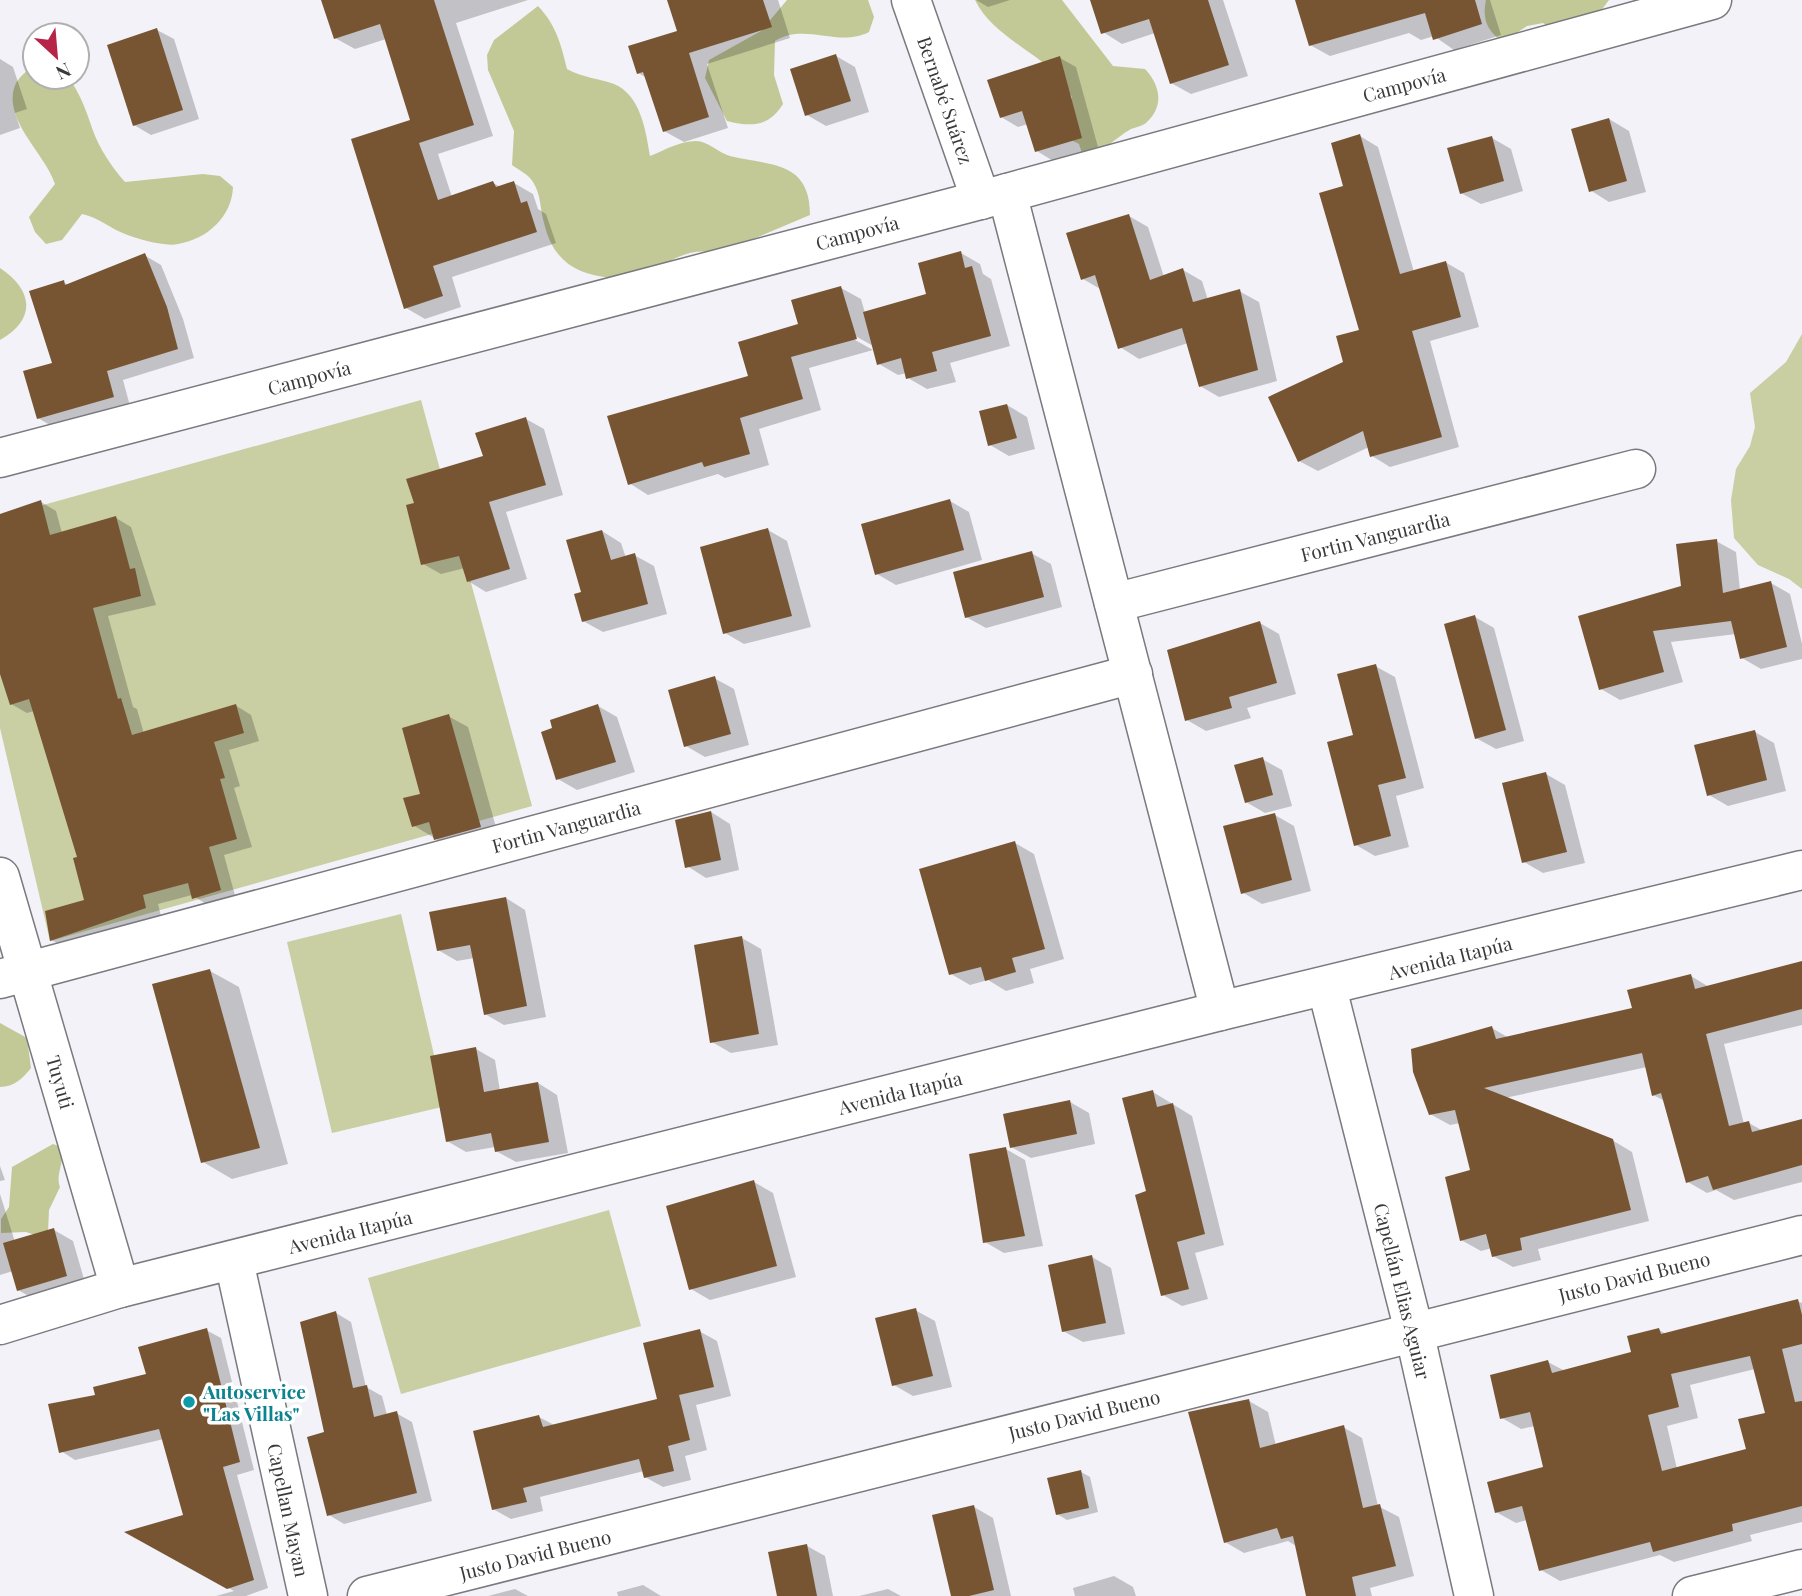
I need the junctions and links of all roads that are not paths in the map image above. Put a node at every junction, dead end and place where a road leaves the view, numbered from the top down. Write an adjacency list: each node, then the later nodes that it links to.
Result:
1 (911, 0): 3 (street, Bernabé Suárez)
2 (1712, 0): 3 (street, Campovía)
3 (994, 197): 4 (street, Campovía); 6 (street, Bernabé Suárez)
4 (0, 458)
5 (1636, 469): 6 (street, Fortin Vanguardia)
6 (1114, 603): 7 (street, Bernabé Suárez)
7 (1133, 674): 10 (street, Fortin Vanguardia); 12 (street, Bernabé Suárez)
8 (1802, 870): 11 (street, Avenida Itapúa)
9 (0, 877): 10 (street, Tuyuti)
10 (14, 975): 15 (street, Tuyuti)
11 (1326, 988): 12 (street, Avenida Itapúa); 17 (street, Capellán Elias Aguiar)
12 (1220, 1011): 14 (street, Avenida Itapúa)
13 (1802, 1235): 17 (street, Justo David Bueno)
14 (234, 1261): 15 (street, Avenida Itapúa); 19 (street, Capellan Mayan)
15 (120, 1288): 16 (street, Avenida Itapúa)
16 (0, 1325)
17 (1413, 1331): 20 (street, Justo David Bueno); 21 (street, Capellán Elias Aguiar)
18 (1802, 1569): 22 (street)
19 (308, 1596)
20 (367, 1596)
21 (1474, 1596)
22 (1692, 1596)

